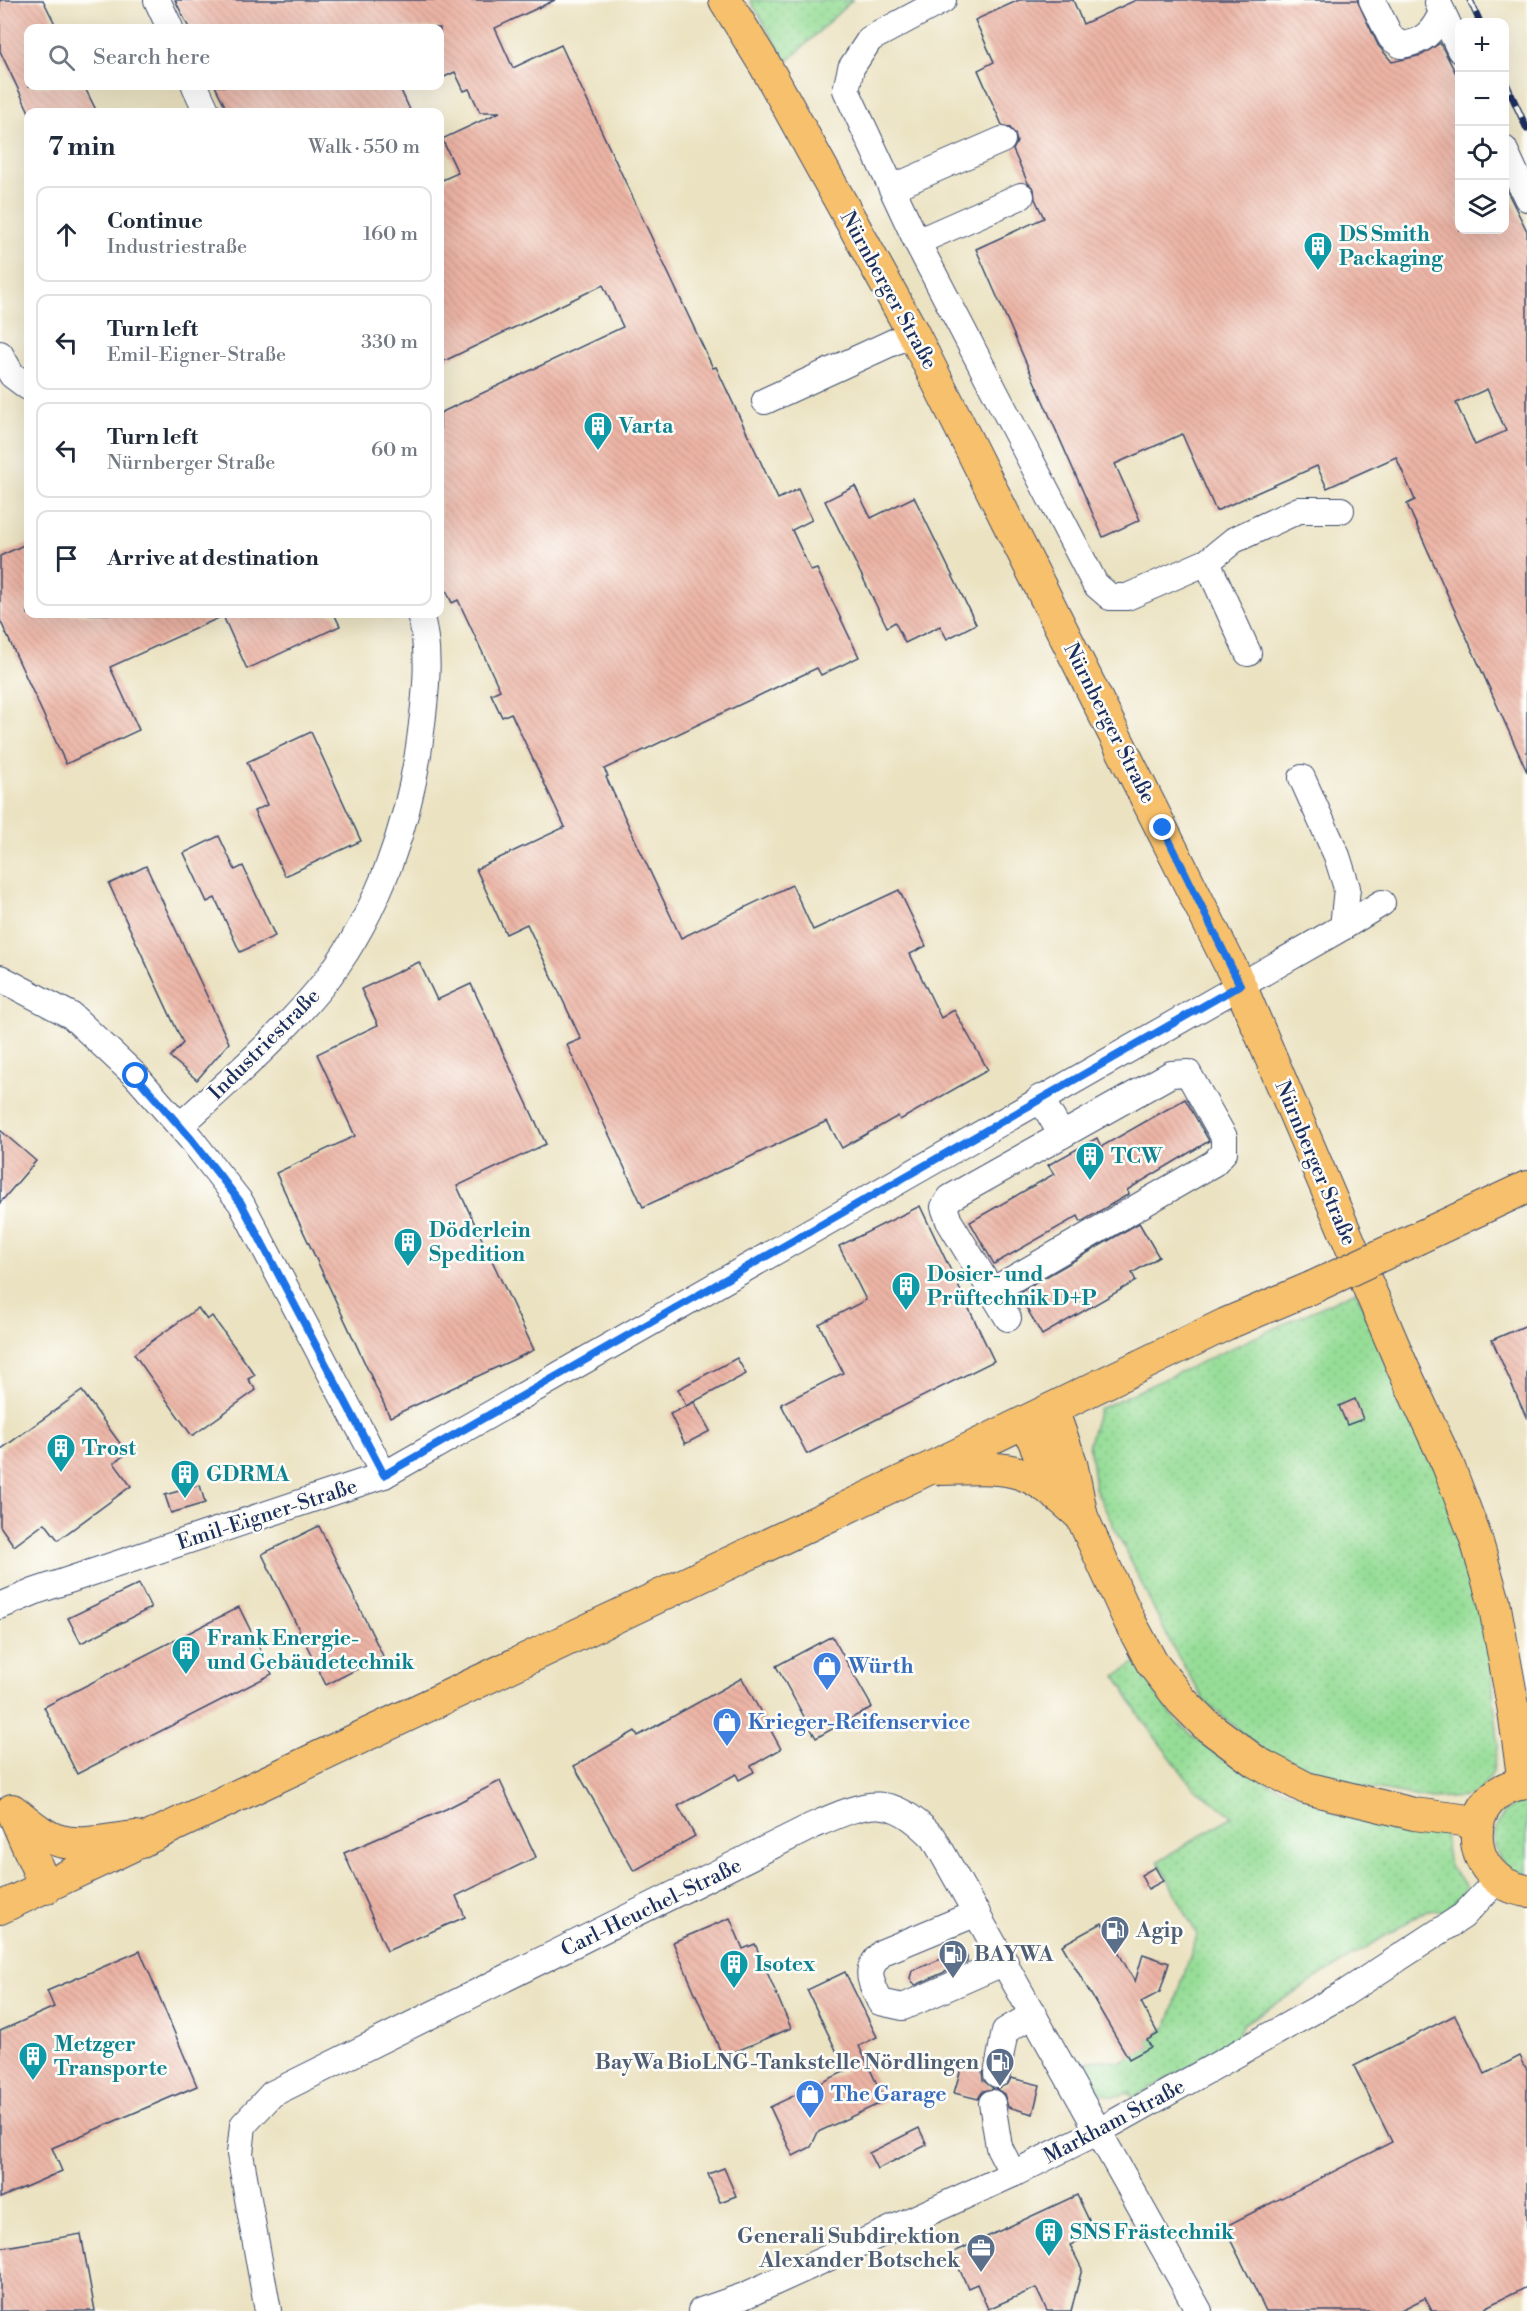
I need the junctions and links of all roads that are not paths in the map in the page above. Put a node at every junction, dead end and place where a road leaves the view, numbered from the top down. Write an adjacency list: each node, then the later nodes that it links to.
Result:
1 (157, 0): 6 (street)
2 (725, 0): 16 (main road, Nürnberger Straße)
3 (943, 0): 12 (street)
4 (1372, 0): 5 (street)
5 (1439, 6): 7 (street)
6 (168, 24)
7 (1455, 40)
8 (197, 90): 9 (street)
9 (205, 108)
10 (1002, 140): 12 (street)
11 (1509, 160): 14 (street)
12 (892, 188): 15 (street)
13 (1021, 196): 15 (street)
14 (1527, 198)
15 (917, 242): 21 (street)
16 (913, 333): 19 (street); 28 (main road, Nürnberger Straße)
17 (0, 354): 18 (street)
18 (24, 384)
19 (765, 401)
20 (1341, 510): 21 (street)
21 (1207, 562): 23 (street)
22 (421, 618): 30 (street, Industriestraße)
23 (1248, 653)
24 (1302, 778): 26 (street)
25 (1382, 903): 26 (street, Emil-Eigner-Straße)
26 (1343, 927): 28 (street, Emil-Eigner-Straße)
27 (0, 978): 30 (street)
28 (1240, 985): 29 (street, Emil-Eigner-Straße); 41 (main road, Nürnberger Straße)
29 (1040, 1098): 31 (street); 37 (street, Emil-Eigner-Straße)
30 (180, 1126): 37 (street)
31 (1062, 1135): 33 (street); 33 (street)
32 (1527, 1187): 35 (main road, bridge)
33 (992, 1292): 34 (street)
34 (1008, 1318)
35 (1039, 1416): 36 (main road); 38 (main road); 39 (main road)
36 (928, 1469): 38 (main road); 44 (main road)
37 (384, 1475): 40 (street, Emil-Eigner-Straße)
38 (1057, 1495): 39 (main road)
39 (1082, 1517): 43 (main road)
40 (0, 1605)
41 (1526, 1783): 43 (main road)
42 (4, 1813): 44 (main road); 47 (main road)
43 (1478, 1822): 45 (main road)
44 (161, 1834): 47 (main road)
45 (1497, 1880): 46 (main road); 53 (street, Markham Straße)
46 (1527, 1891)
47 (24, 1898)
48 (977, 1913): 49 (street, Carl-Heuchel-Straße); 49 (street); 56 (street, Carl-Heuchel-Straße)
49 (1005, 1962): 50 (street, Carl-Heuchel-Straße)
50 (1034, 2014): 51 (street); 53 (street, Carl-Heuchel-Straße)
51 (997, 2074)
52 (992, 2103): 54 (street)
53 (1099, 2131): 54 (street, Markham Straße); 58 (street, Carl-Heuchel-Straße)
54 (1013, 2174): 55 (street, Markham Straße)
55 (746, 2304): 57 (street, Markham Straße)
56 (268, 2311)
57 (701, 2311)
58 (1199, 2311)

